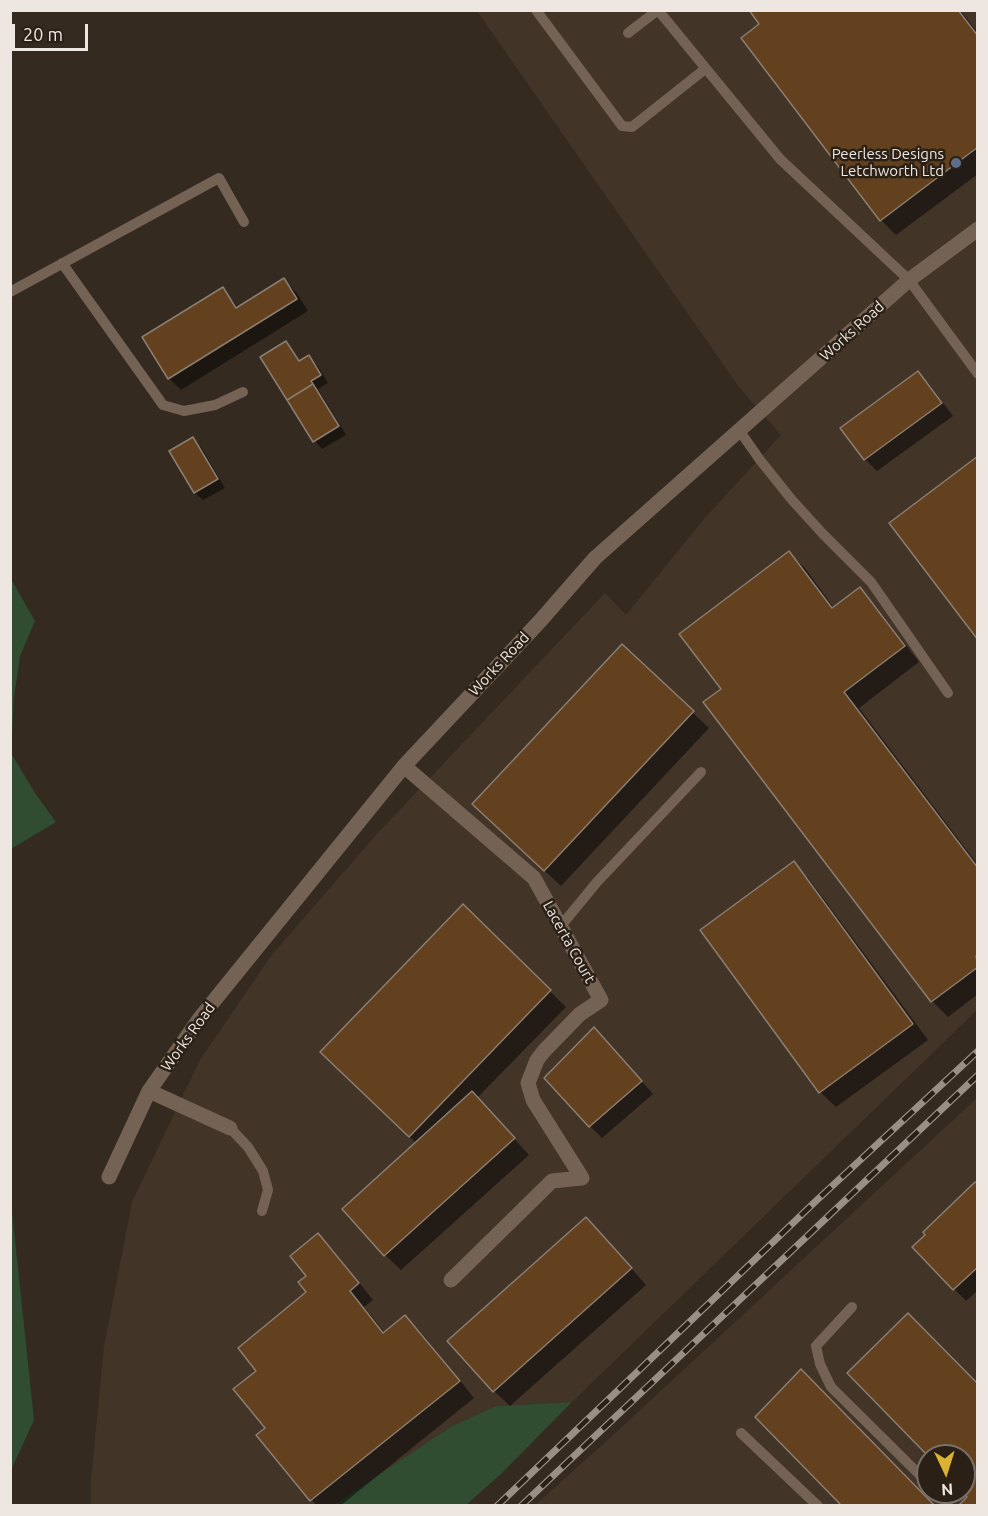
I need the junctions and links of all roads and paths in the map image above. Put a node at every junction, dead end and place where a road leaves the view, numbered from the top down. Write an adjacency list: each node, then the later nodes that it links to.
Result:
1 (536, 10): 4 (lane)
2 (658, 10): 3 (lane); 4 (lane)
3 (628, 33)
4 (705, 69): 8 (lane)
5 (244, 222): 7 (lane)
6 (978, 229): 8 (street, Works Road)
7 (62, 263): 9 (lane); 11 (lane)
8 (909, 280): 10 (lane); 12 (street, Works Road)
9 (10, 292)
10 (978, 374)
11 (243, 392)
12 (739, 430): 13 (lane); 14 (street, Works Road)
13 (948, 693)
14 (404, 766): 16 (street, Lacerta Court); 17 (street, Works Road)
15 (701, 772): 16 (lane)
16 (560, 927): 21 (street, Lacerta Court)
17 (149, 1090): 18 (street); 19 (street, Works Road)
18 (230, 1128): 20 (lane)
19 (109, 1177)
20 (262, 1211)
21 (451, 1280)
22 (852, 1307): 24 (lane)
23 (741, 1433): 25 (lane)
24 (916, 1470)
25 (818, 1506)

